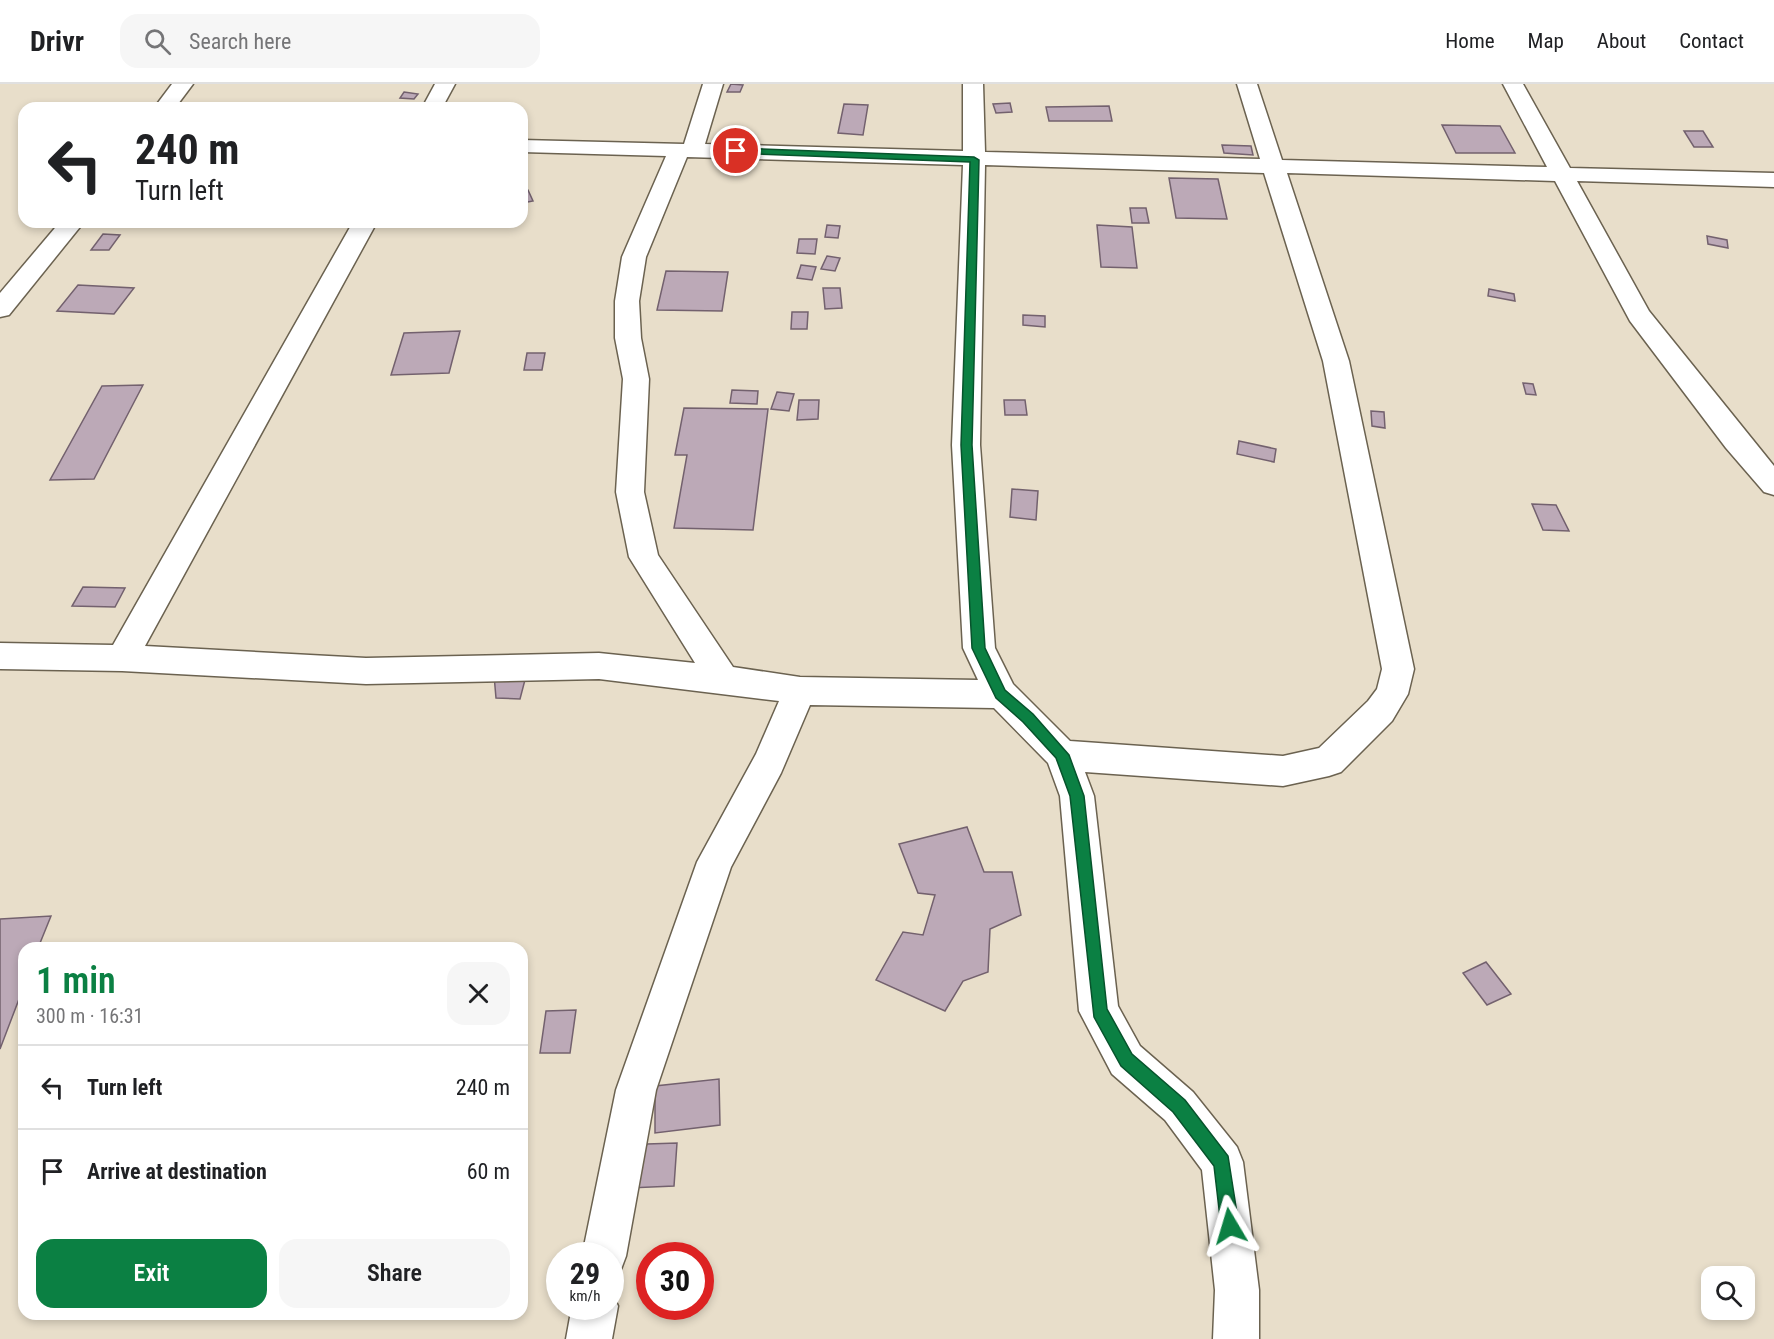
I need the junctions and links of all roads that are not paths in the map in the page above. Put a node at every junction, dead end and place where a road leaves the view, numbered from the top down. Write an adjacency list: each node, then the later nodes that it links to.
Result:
1 (183, 84): 7 (street)
2 (445, 84): 8 (street)
3 (713, 84): 10 (street)
4 (973, 84): 11 (street)
5 (1247, 84): 12 (street)
6 (1513, 84): 13 (street)
7 (169, 102)
8 (435, 102)
9 (528, 146): 10 (street)
10 (687, 149): 11 (street); 21 (street)
11 (974, 160): 12 (street); 23 (street)
12 (1275, 166): 13 (street); 24 (street)
13 (1561, 173): 14 (street); 18 (street)
14 (1774, 180)
15 (67, 228): 17 (street)
16 (362, 228): 20 (street)
17 (0, 309)
18 (1774, 485)
19 (0, 656): 20 (street)
20 (122, 658): 21 (street)
21 (723, 679): 22 (street)
22 (800, 691): 23 (street); 25 (street)
23 (1000, 694): 24 (street)
24 (1062, 755): 28 (street)
25 (607, 1242)
26 (592, 1320): 27 (street)
27 (589, 1339)
28 (1236, 1339)

